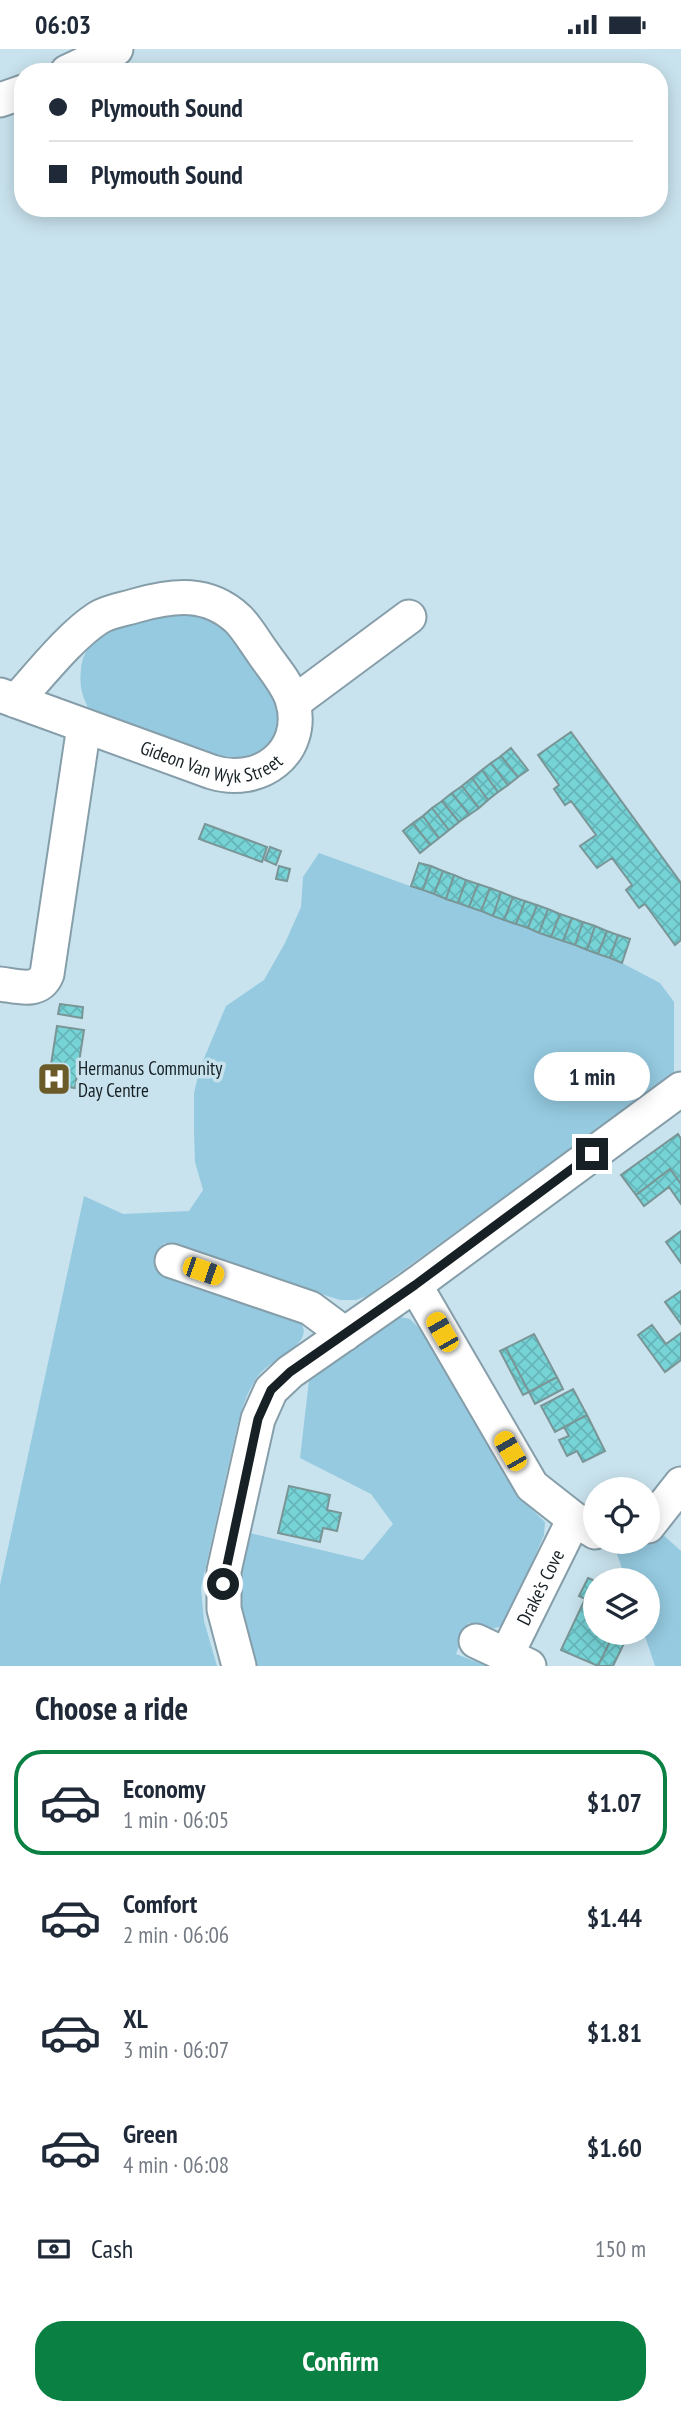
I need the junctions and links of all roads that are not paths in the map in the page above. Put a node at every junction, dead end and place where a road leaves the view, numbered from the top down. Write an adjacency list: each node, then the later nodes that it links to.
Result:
1 (116, 49): 2 (street)
2 (86, 63)
3 (409, 617): 5 (street)
4 (8, 698): 5 (street, Gideon Van Wyk Street); 6 (street, Gideon Van Wyk Street)
5 (293, 703): 6 (street, Gideon Van Wyk Street)
6 (84, 726): 7 (street)
7 (0, 984)
8 (681, 1089): 10 (street)
9 (172, 1261): 11 (street)
10 (415, 1285): 11 (street); 14 (street)
11 (345, 1334): 18 (street)
12 (681, 1484): 13 (street)
13 (660, 1511)
14 (583, 1524)
15 (583, 1529): 17 (street, Drake’s Cove)
16 (476, 1641): 17 (street)
17 (518, 1661)
18 (239, 1666)

